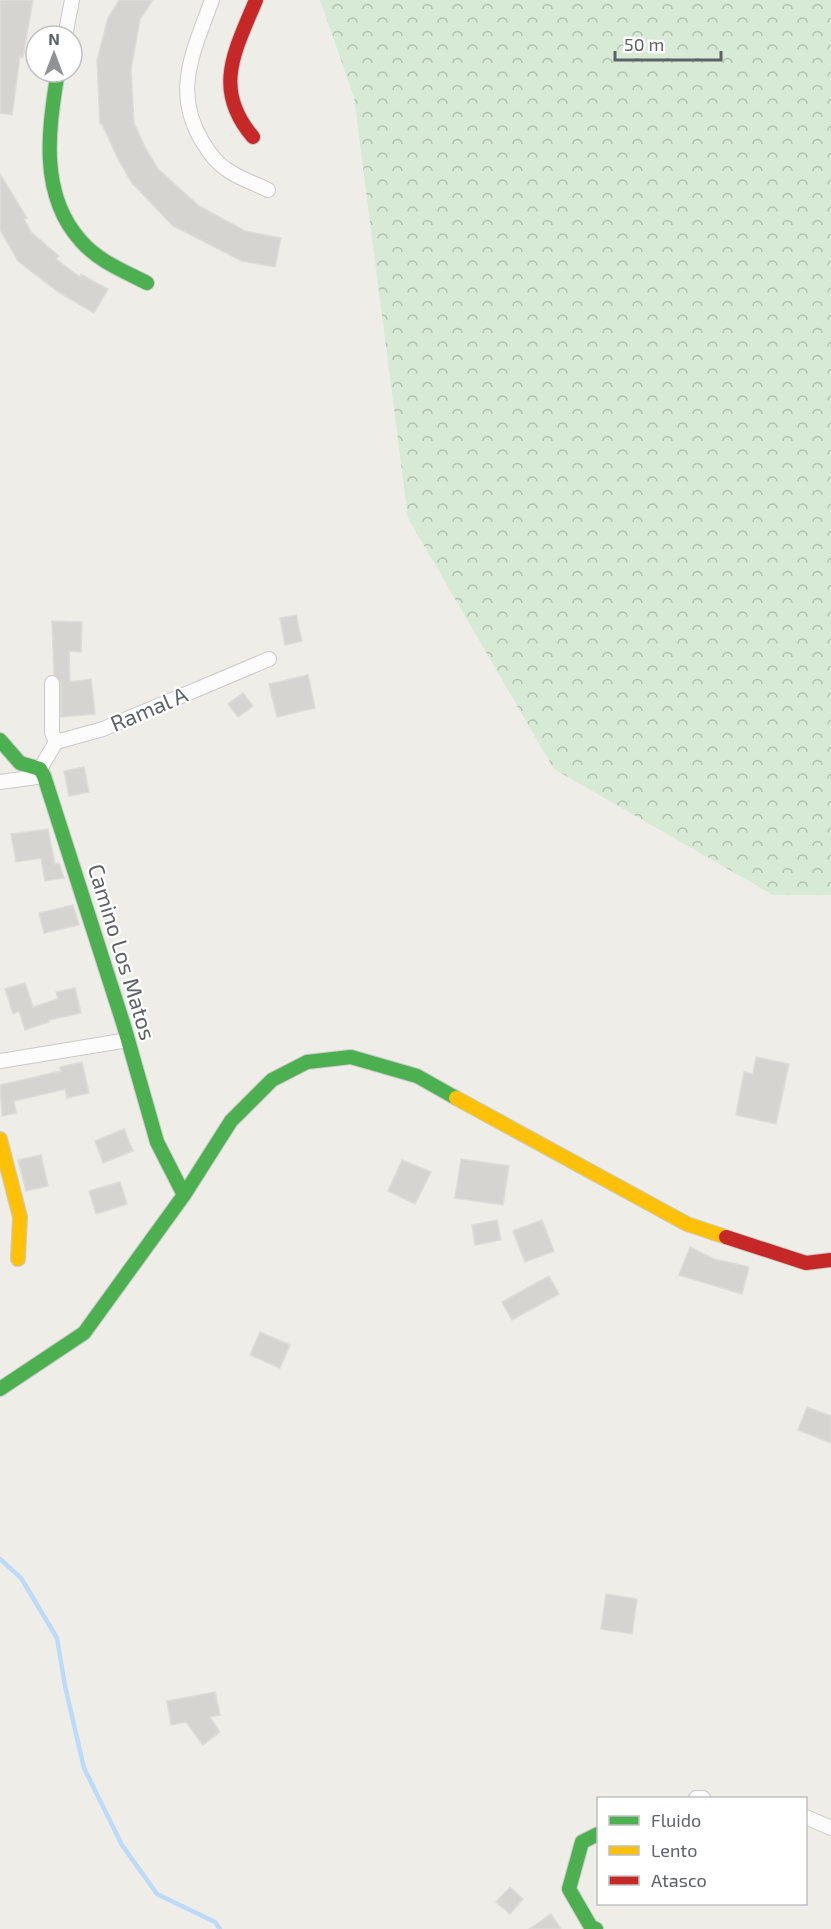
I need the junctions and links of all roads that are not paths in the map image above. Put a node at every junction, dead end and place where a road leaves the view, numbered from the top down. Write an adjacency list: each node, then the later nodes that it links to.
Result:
1 (72, 0): 4 (street)
2 (212, 0): 7 (street)
3 (255, 0): 6 (street)
4 (67, 24)
5 (56, 84): 8 (street)
6 (253, 137)
7 (268, 190)
8 (147, 283)
9 (269, 659): 12 (street, Ramal A)
10 (52, 683): 12 (street)
11 (0, 740): 13 (street)
12 (56, 742): 13 (street)
13 (42, 772): 14 (street); 15 (street, Camino Los Matos)
14 (0, 782)
15 (128, 1040): 16 (street); 18 (street, Camino Los Matos)
16 (0, 1061)
17 (0, 1139): 19 (street)
18 (184, 1195): 20 (street); 21 (street)
19 (18, 1259)
20 (831, 1260)
21 (0, 1389)
22 (807, 1817): 23 (street)
23 (831, 1828)
24 (597, 1834): 25 (street)
25 (596, 1929)

